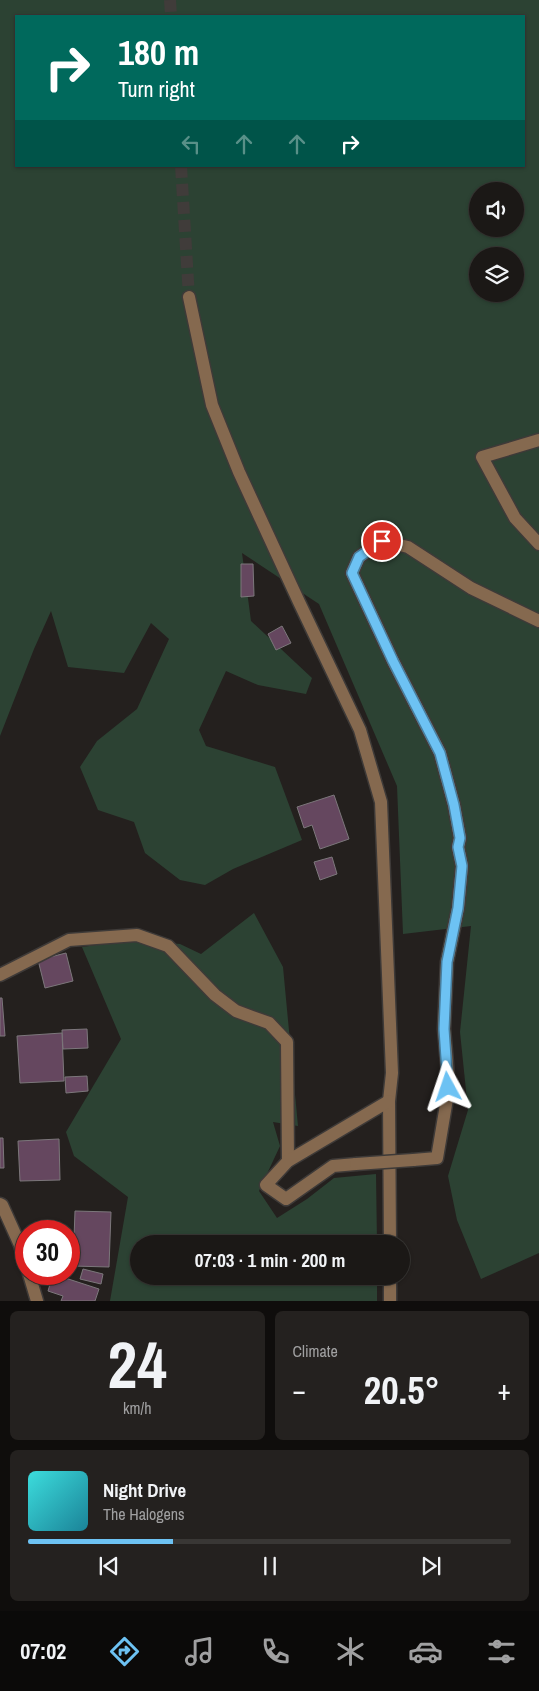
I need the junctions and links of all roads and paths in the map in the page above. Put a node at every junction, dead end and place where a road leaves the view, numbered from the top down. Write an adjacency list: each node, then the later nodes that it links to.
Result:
1 (189, 297): 6 (street)
2 (539, 440): 3 (street)
3 (539, 544)
4 (539, 621): 7 (street, bridge)
5 (0, 975): 7 (street)
6 (390, 1101): 7 (street); 10 (street)
7 (288, 1161)
8 (0, 1204): 9 (street)
9 (15, 1235)
10 (390, 1235)
11 (32, 1285): 13 (street)
12 (390, 1285): 14 (street)
13 (37, 1301)
14 (390, 1301)

